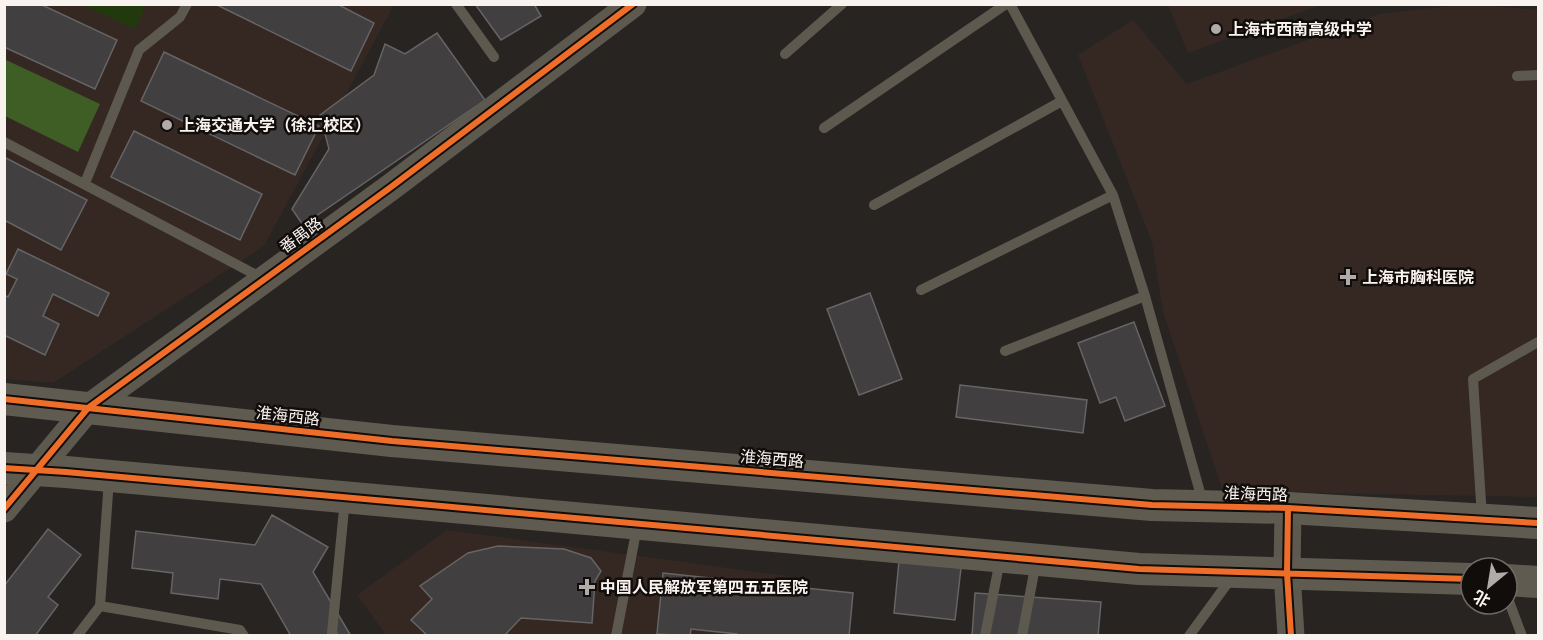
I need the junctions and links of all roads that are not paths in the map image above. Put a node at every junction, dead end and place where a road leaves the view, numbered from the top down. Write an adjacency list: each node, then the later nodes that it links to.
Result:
1 (187, 4): 13 (lane)
2 (456, 4): 7 (lane)
3 (633, 4): 16 (street, 番禺路)
4 (843, 4): 6 (lane)
5 (1008, 4): 10 (lane); 11 (lane)
6 (785, 54)
7 (494, 57)
8 (1539, 75): 9 (lane)
9 (1517, 76)
10 (1062, 101): 14 (lane); 15 (lane)
11 (824, 128)
12 (4, 142): 13 (lane)
13 (85, 183): 16 (lane)
14 (1113, 195): 17 (lane); 18 (lane)
15 (874, 204)
16 (265, 279): 22 (street, 番禺路)
17 (921, 290)
18 (1145, 296): 20 (lane); 27 (lane)
19 (1539, 342): 30 (lane)
20 (1005, 351)
21 (4, 399): 22 (main road, 淮海西路)
22 (88, 408): 24 (street, 番禺路); 27 (main road, 淮海西路)
23 (4, 468): 24 (main road)
24 (35, 471): 25 (main road); 29 (street, 番禺路)
25 (109, 476): 26 (main road); 40 (lane)
26 (346, 497): 32 (main road); 45 (lane)
27 (1204, 506): 28 (main road, 淮海西路)
28 (1288, 508): 30 (main road, 淮海西路); 36 (street)
29 (4, 509)
30 (1482, 520): 31 (main road, 淮海西路)
31 (1539, 523)
32 (638, 524): 33 (main road); 46 (lane)
33 (1000, 556): 34 (main road); 47 (lane)
34 (1037, 560): 35 (main road); 48 (lane)
35 (1236, 572): 36 (main road); 42 (lane)
36 (1287, 573): 37 (main road); 49 (street)
37 (1459, 579)
38 (1519, 581): 39 (main road)
39 (1539, 582)
40 (100, 606): 43 (lane); 44 (lane)
41 (1514, 616): 50 (lane)
42 (1192, 634)
43 (77, 636)
44 (244, 636)
45 (334, 636)
46 (616, 636)
47 (985, 636)
48 (1022, 636)
49 (1291, 636)
50 (1522, 636)

